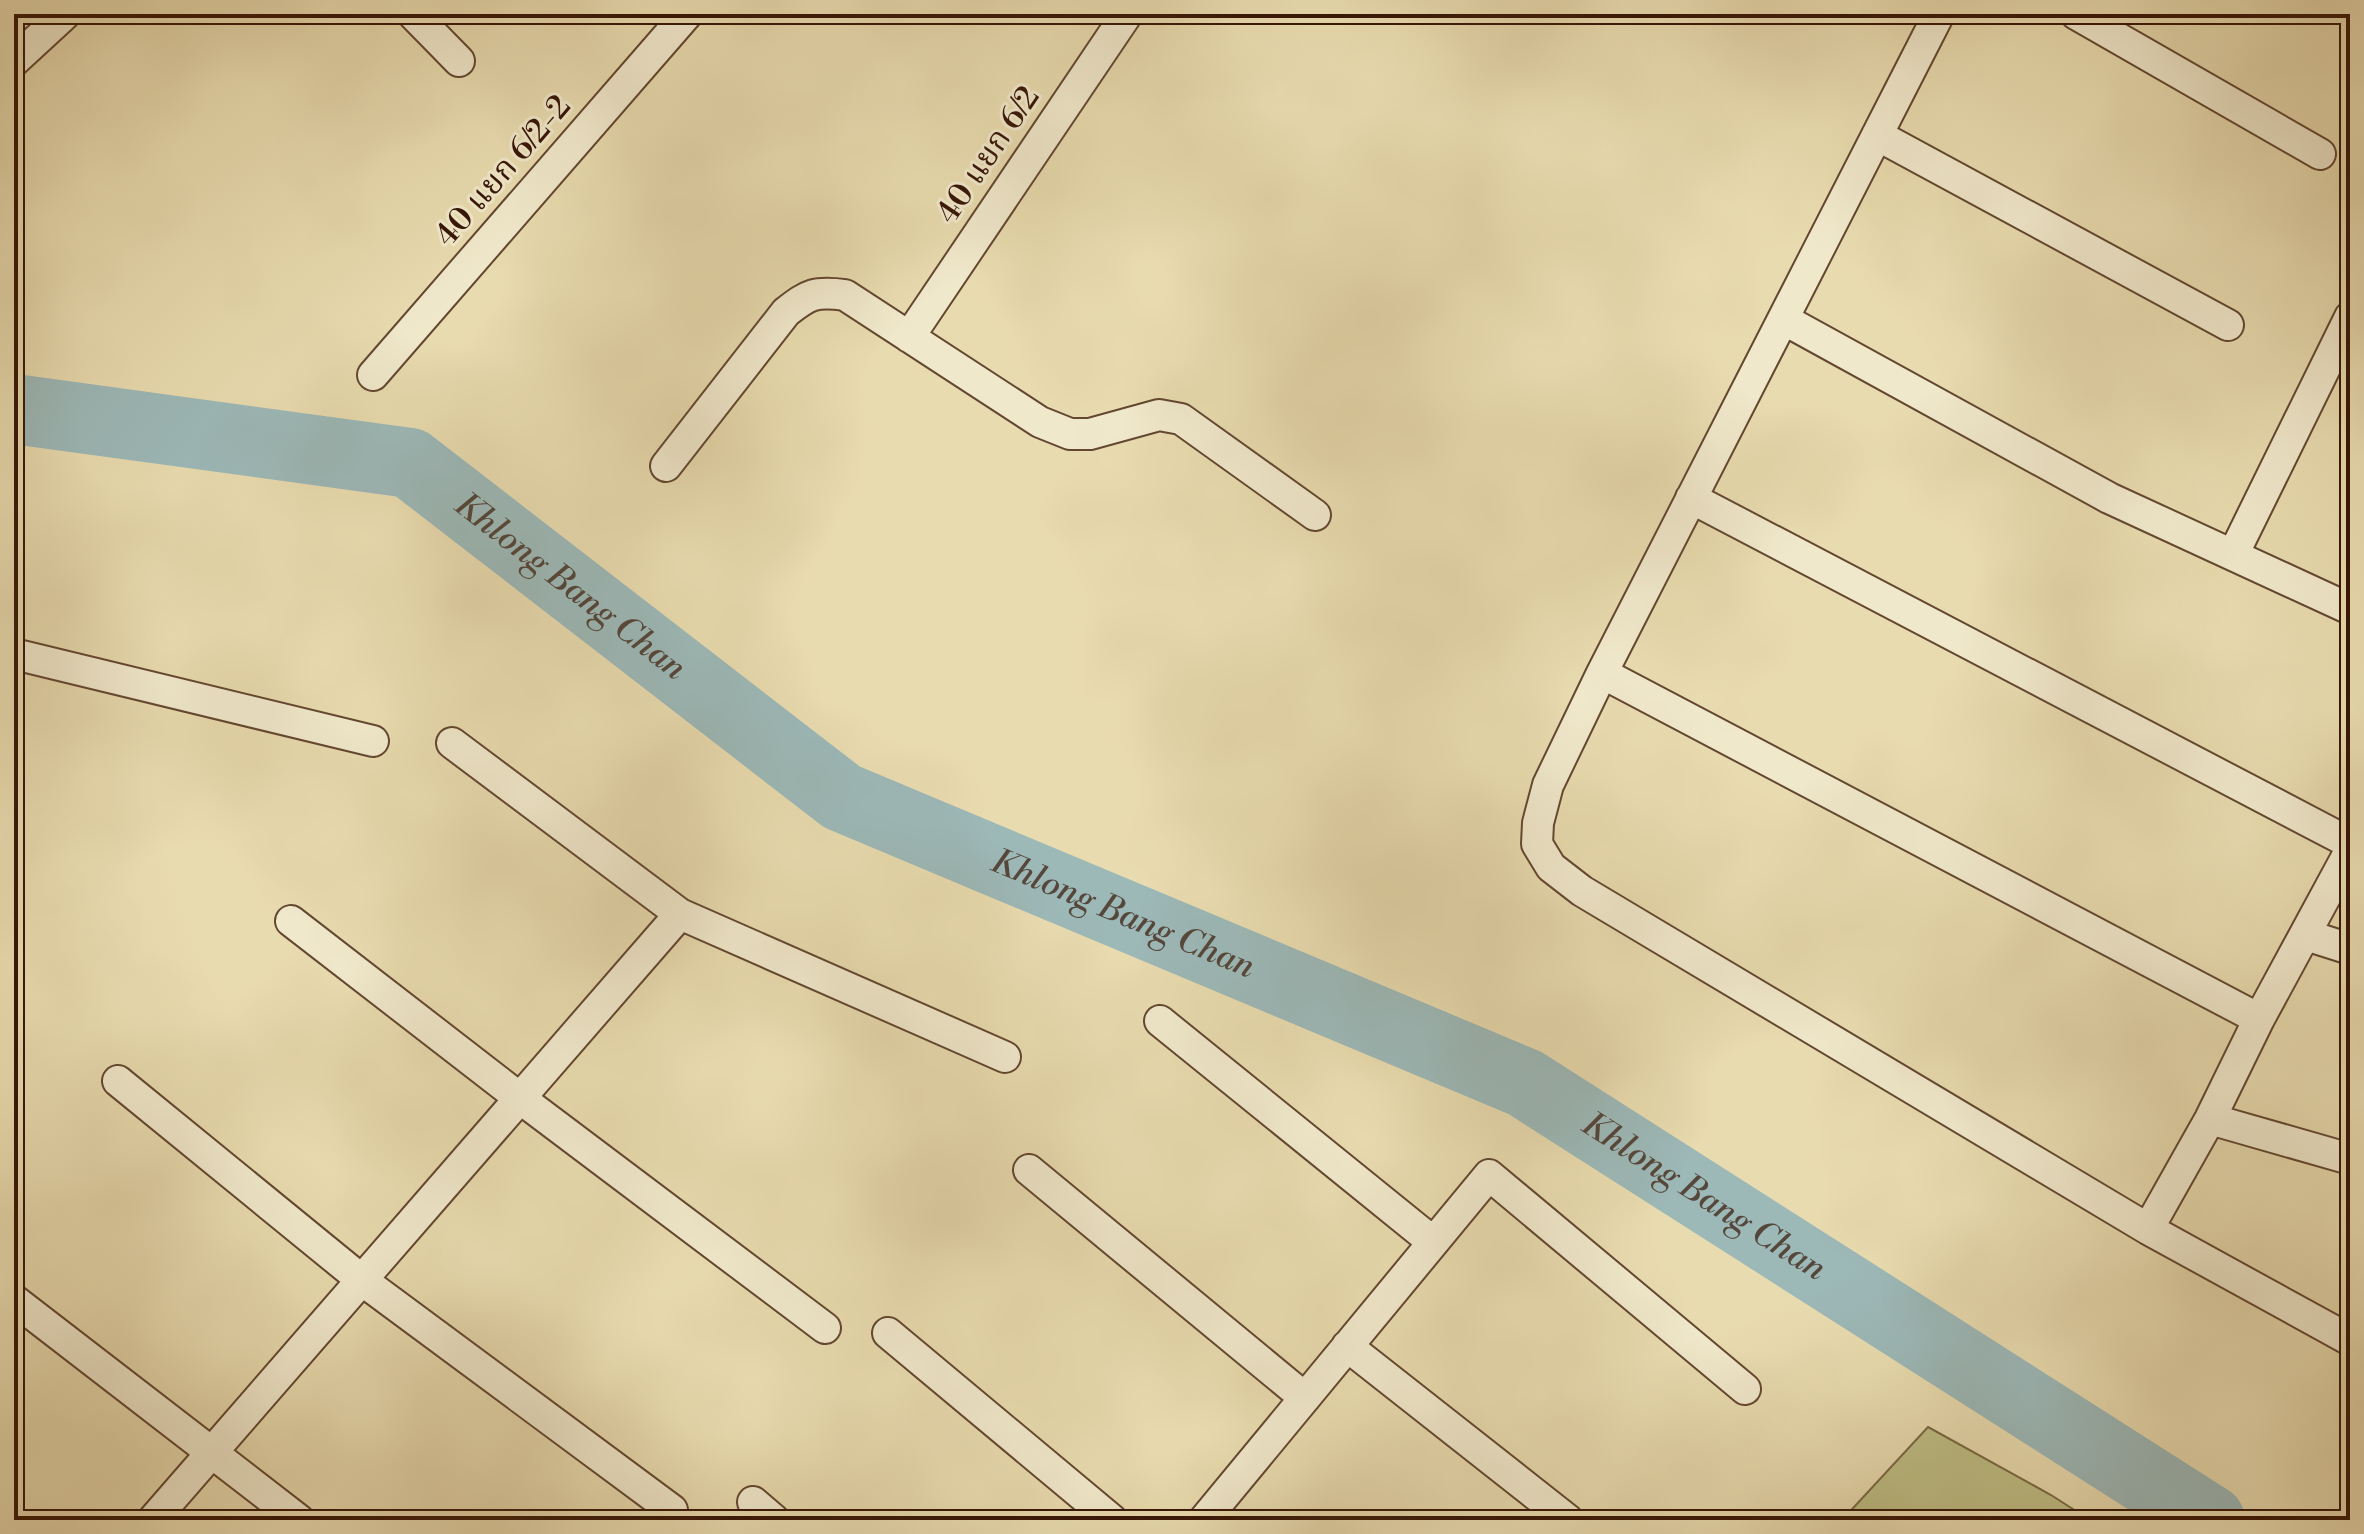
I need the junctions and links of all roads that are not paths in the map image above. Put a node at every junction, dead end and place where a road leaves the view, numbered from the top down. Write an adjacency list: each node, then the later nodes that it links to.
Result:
1 (65, 14): 7 (street)
2 (413, 14): 8 (street)
3 (687, 14): 15 (street, 40 แยก 6/2-2)
4 (1127, 14): 14 (street, 40 แยก 6/2)
5 (1939, 14): 9 (street)
6 (2076, 14): 10 (street)
7 (14, 61)
8 (459, 61)
9 (1877, 135): 12 (street); 13 (street)
10 (2320, 154)
11 (2350, 317): 19 (street)
12 (1783, 319): 17 (street); 19 (street)
13 (2228, 325)
14 (909, 337): 16 (street); 18 (street)
15 (373, 375)
16 (666, 466)
17 (1691, 498): 22 (street); 25 (street)
18 (1315, 515)
19 (2233, 555): 20 (street)
20 (2350, 609)
21 (14, 654): 23 (street)
22 (1602, 673): 31 (street); 39 (street)
23 (373, 741)
24 (452, 743): 27 (street)
25 (2350, 843)
26 (2350, 851): 29 (street)
27 (680, 914): 33 (street); 35 (street)
28 (291, 921): 35 (street)
29 (2306, 935): 30 (street); 31 (street)
30 (2350, 949)
31 (2259, 1019): 36 (street)
32 (1160, 1021): 40 (street)
33 (1005, 1057)
34 (118, 1081): 41 (street)
35 (521, 1099): 41 (street); 43 (street)
36 (2210, 1119): 37 (street); 39 (street)
37 (2350, 1159)
38 (1029, 1170): 48 (street)
39 (2148, 1229): 45 (street)
40 (1433, 1242): 46 (street); 47 (street)
41 (363, 1281): 49 (street); 50 (street)
42 (14, 1300): 49 (street)
43 (825, 1328)
44 (888, 1333): 54 (street)
45 (2350, 1340)
46 (1347, 1346): 48 (street); 55 (street)
47 (1745, 1389)
48 (1305, 1398): 51 (street)
49 (210, 1454): 52 (street); 53 (street)
50 (672, 1510)
51 (1215, 1516)
52 (153, 1520)
53 (299, 1520)
54 (1112, 1520)
55 (1568, 1520)

